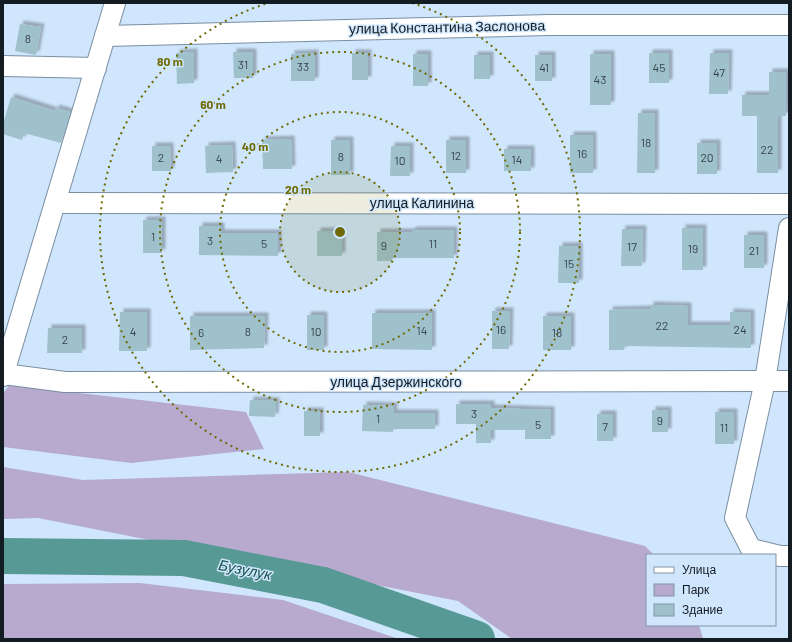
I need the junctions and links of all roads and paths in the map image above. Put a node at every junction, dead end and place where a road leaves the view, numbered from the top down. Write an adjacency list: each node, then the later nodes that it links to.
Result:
1 (115, 3): 3 (street)
2 (789, 25): 3 (street, улица Константина Заслонова)
3 (105, 36): 5 (street)
4 (3, 66): 5 (street)
5 (96, 68): 6 (street)
6 (55, 203): 7 (street, улица Калинина); 9 (street)
7 (789, 204)
8 (789, 228): 10 (street)
9 (4, 375): 10 (street, улица Дзержинского)
10 (765, 381): 11 (street, улица Дзержинского); 12 (street)
11 (789, 381)
12 (776, 554)

